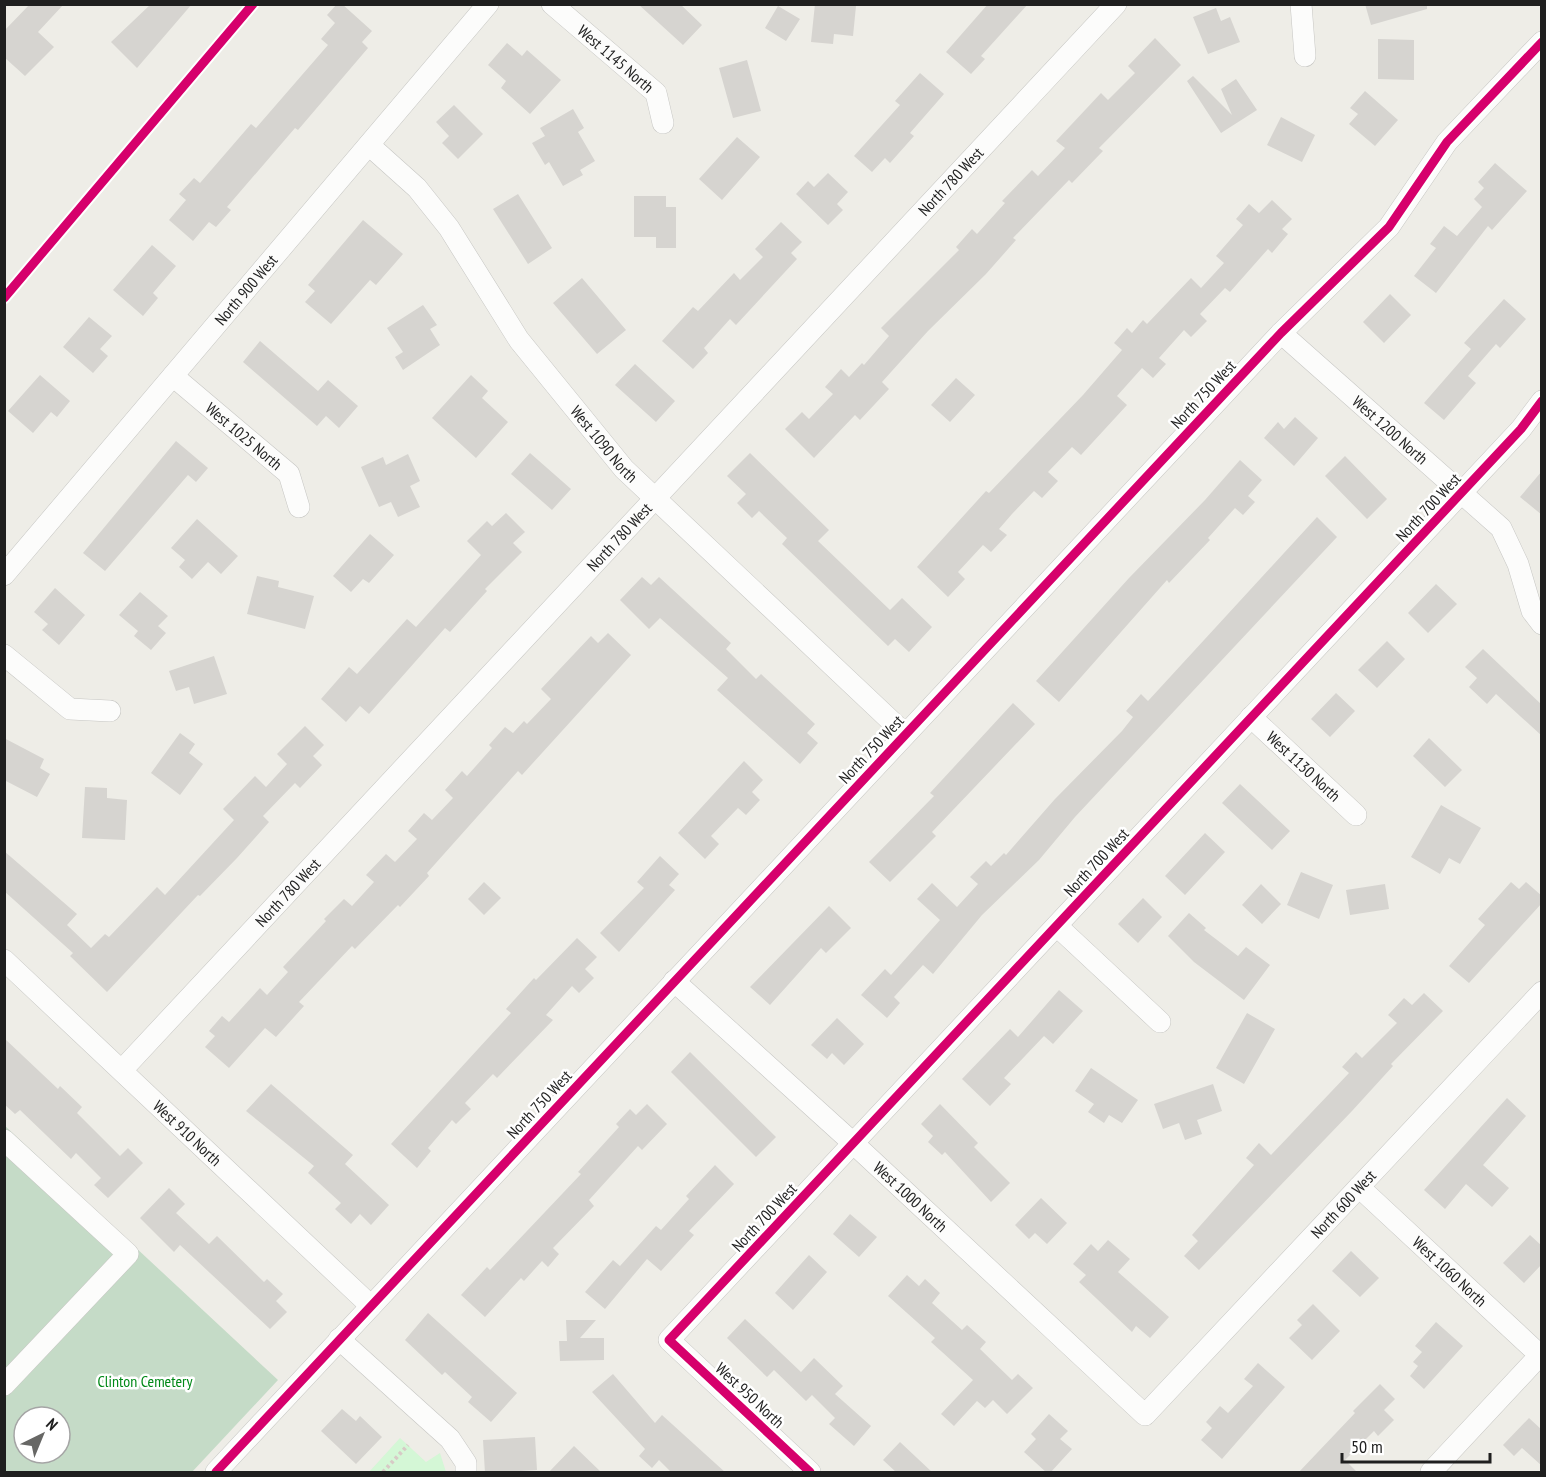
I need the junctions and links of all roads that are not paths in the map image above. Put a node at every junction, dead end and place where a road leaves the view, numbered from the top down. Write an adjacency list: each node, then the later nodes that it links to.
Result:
1 (488, 4): 8 (street, North 900 West)
2 (552, 4): 7 (street, West 1145 North)
3 (1116, 4): 13 (street, North 780 West)
4 (1301, 4): 6 (street)
5 (1542, 42): 9 (street, North 750 West)
6 (1305, 56)
7 (663, 123)
8 (369, 145): 10 (street, North 900 West); 13 (street, West 1090 North)
9 (1281, 333): 12 (street, West 1200 North); 20 (street, North 750 West)
10 (173, 376): 14 (street, West 1025 North); 15 (street, North 900 West)
11 (1542, 401): 12 (street, North 700 West)
12 (1462, 492): 16 (street, West 1200 North); 19 (street, North 700 West)
13 (655, 498): 20 (street, West 1090 North); 27 (street, North 780 West)
14 (299, 507)
15 (4, 575)
16 (1542, 624)
17 (4, 655): 18 (street)
18 (110, 711)
19 (1251, 717): 21 (street, West 1130 North); 22 (street, North 700 West)
20 (905, 734): 24 (street, North 750 West)
21 (1356, 815)
22 (1057, 926): 26 (street); 29 (street, North 700 West)
23 (4, 960): 27 (street, West 910 North)
24 (674, 981): 29 (street, West 1000 North); 31 (street, North 750 West)
25 (1542, 992): 30 (street, North 600 West)
26 (1160, 1022)
27 (122, 1070): 31 (street, West 910 North)
28 (4, 1140): 35 (street)
29 (853, 1143): 33 (street, North 700 West); 36 (street, West 1000 North)
30 (1359, 1187): 34 (street, West 1060 North); 36 (street, North 600 West)
31 (371, 1306): 32 (street, North 750 West)
32 (339, 1339): 37 (street, North 750 West); 38 (street)
33 (669, 1340): 39 (street, West 950 North)
34 (1541, 1355): 40 (street)
35 (4, 1385)
36 (1145, 1415)
37 (216, 1473)
38 (466, 1473)
39 (810, 1473)
40 (1431, 1473)

